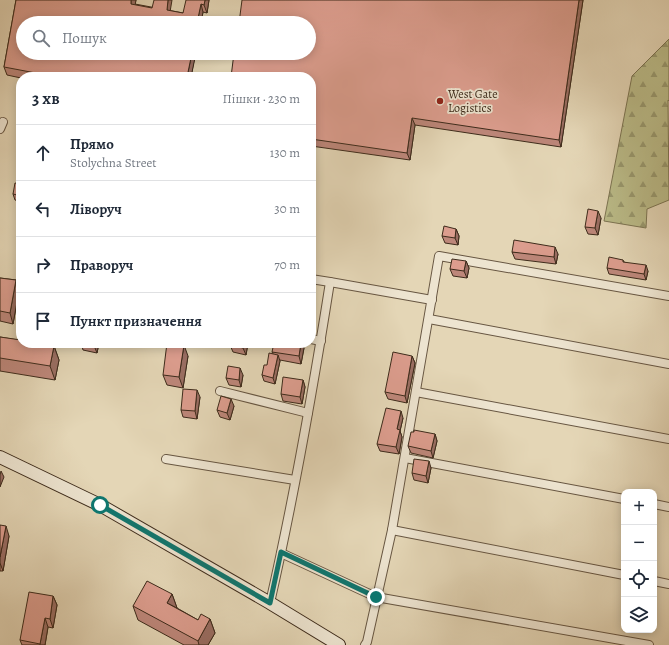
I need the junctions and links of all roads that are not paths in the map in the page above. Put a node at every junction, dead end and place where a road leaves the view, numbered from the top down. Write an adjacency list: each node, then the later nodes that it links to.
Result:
1 (316, 280): 2 (street)
2 (330, 282): 4 (street); 7 (street)
3 (669, 296): 4 (street)
4 (432, 300): 5 (street)
5 (429, 319): 8 (street); 10 (street)
6 (316, 340): 7 (street)
7 (321, 341): 11 (street)
8 (669, 364)
9 (220, 391): 11 (street)
10 (416, 392): 12 (street); 14 (street)
11 (308, 413): 16 (street)
12 (669, 439)
13 (0, 457): 26 (main road)
14 (405, 458): 17 (street); 20 (street)
15 (166, 459): 16 (street)
16 (295, 480): 21 (street)
17 (621, 498)
18 (657, 505): 19 (street)
19 (669, 507)
20 (392, 530): 22 (street); 25 (street)
21 (281, 552): 25 (street); 26 (street)
22 (621, 574)
23 (657, 582): 24 (street)
24 (669, 584)
25 (376, 597): 28 (street); 29 (street)
26 (270, 603): 27 (main road)
27 (339, 645)
28 (365, 645)
29 (649, 645)

